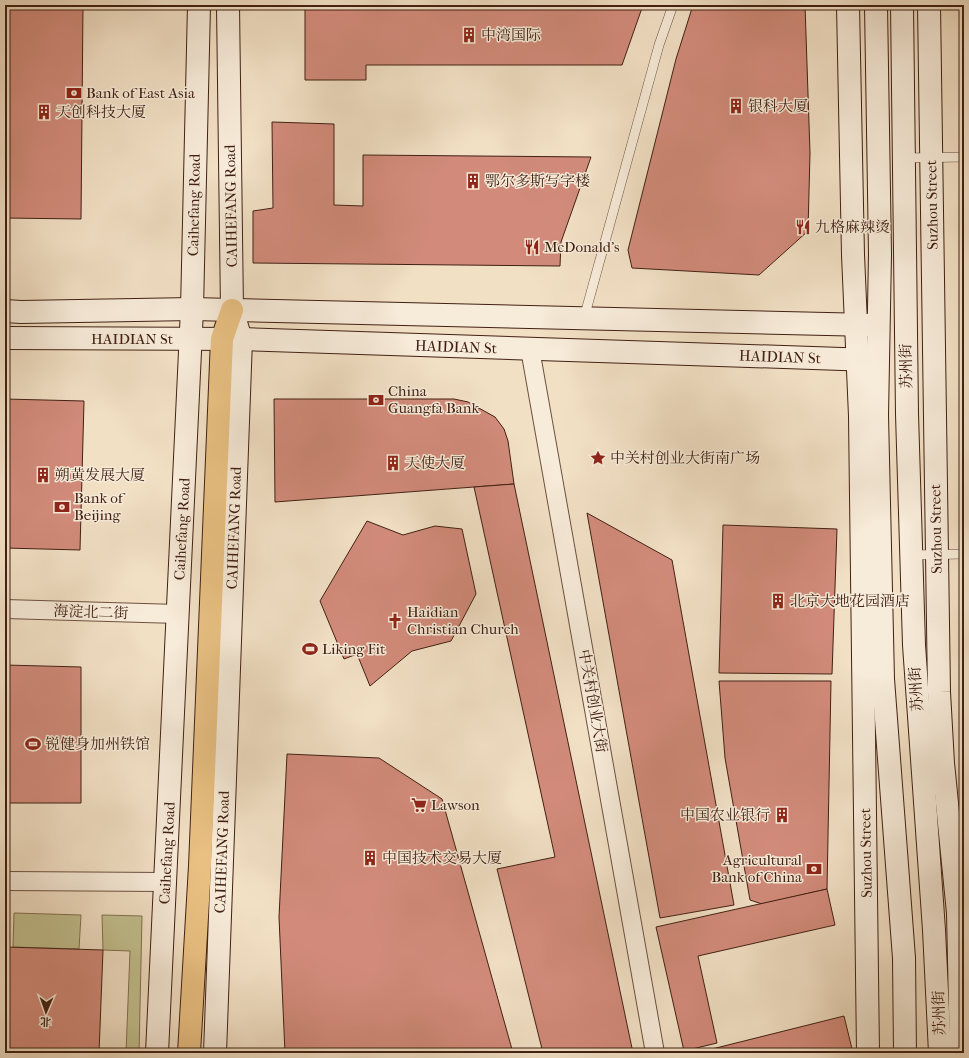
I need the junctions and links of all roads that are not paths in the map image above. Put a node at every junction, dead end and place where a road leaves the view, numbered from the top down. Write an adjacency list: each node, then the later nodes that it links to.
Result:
1 (199, 5): 11 (street, Caihefang Road)
2 (228, 5): 12 (street, CAIHEFANG Road)
3 (673, 5): 14 (lane)
4 (848, 5): 15 (street, Suzhou Street)
5 (876, 5): 16 (street)
6 (902, 5): 9 (street, Suzhou Street)
7 (929, 5): 10 (street, Suzhou Street)
8 (964, 156): 10 (lane)
9 (903, 158): 10 (lane); 17 (street, Suzhou Street)
10 (931, 158): 24 (street, Suzhou Street)
11 (192, 309): 12 (street, HAIDIAN St); 13 (street, HAIDIAN St); 19 (street, Caihefang Road)
12 (232, 310): 14 (street, HAIDIAN St); 20 (highway)
13 (5, 311)
14 (584, 318): 15 (street, HAIDIAN St)
15 (856, 325): 16 (street, HAIDIAN St); 22 (street, Suzhou Street)
16 (879, 325): 17 (street, HAIDIAN St); 22 (street, 苏州街)
17 (905, 325): 23 (street, 苏州街)
18 (5, 338): 19 (street, HAIDIAN St)
19 (191, 339): 20 (street, HAIDIAN St); 28 (street, Caihefang Road)
20 (232, 339): 21 (street, HAIDIAN St); 34 (highway); 35 (street, CAIHEFANG Road)
21 (530, 349): 22 (street, HAIDIAN St); 36 (street, 中关村创业大街)
22 (868, 360): 23 (street, HAIDIAN St); 37 (street, Suzhou Street); 38 (street, 苏州街)
23 (907, 360): 26 (street, 苏州街)
24 (937, 554): 25 (lane); 26 (lane); 32 (street, Suzhou Street)
25 (964, 554)
26 (911, 555): 31 (street, 苏州街)
27 (5, 609): 28 (street, 海淀北二街)
28 (178, 614): 30 (street, Caihefang Road)
29 (5, 881): 30 (street)
30 (165, 882): 33 (street, Caihefang Road)
31 (934, 930): 32 (street); 39 (street, 苏州街)
32 (961, 930): 40 (street, Suzhou Street)
33 (157, 1053)
34 (189, 1053)
35 (215, 1053)
36 (655, 1053)
37 (868, 1053)
38 (905, 1053)
39 (940, 1053)
40 (962, 1053)

